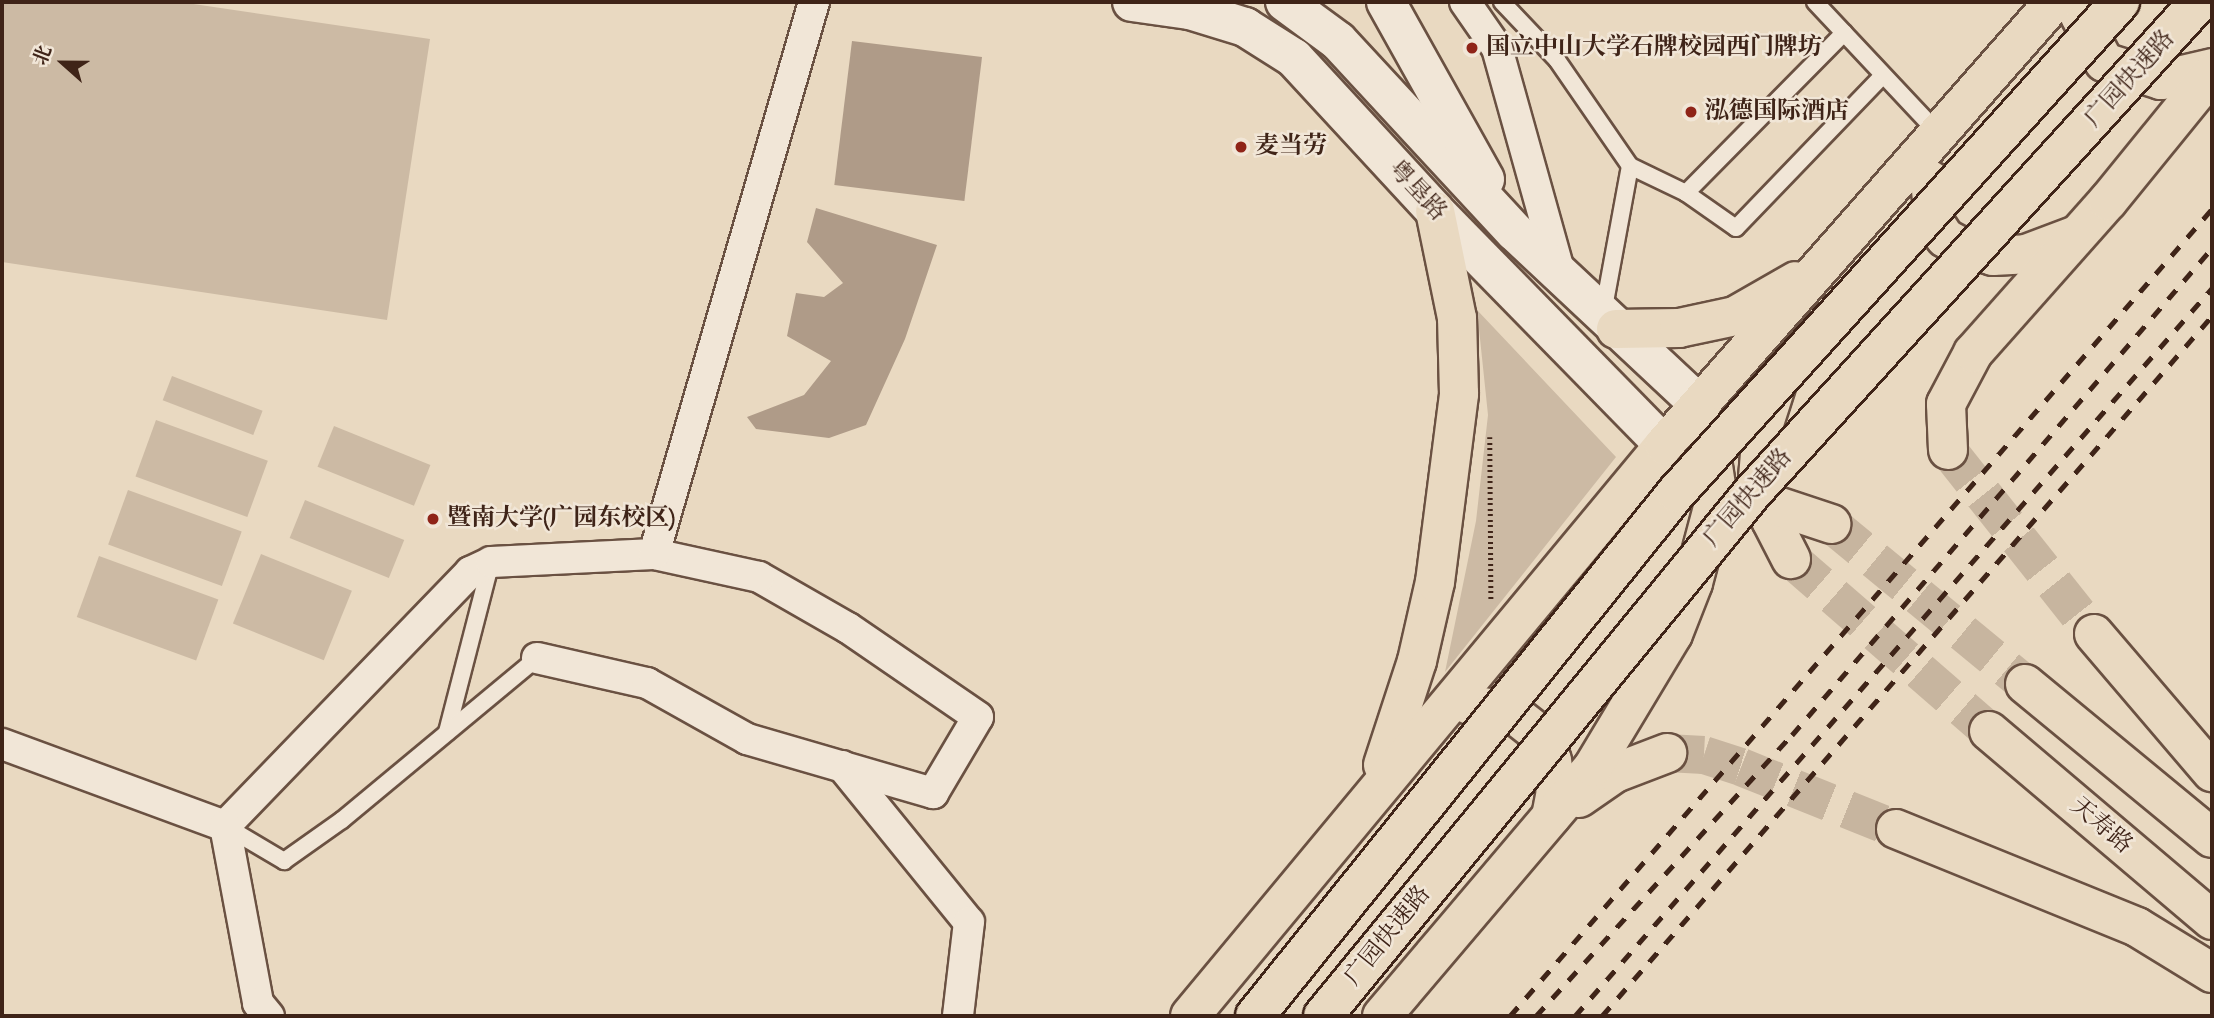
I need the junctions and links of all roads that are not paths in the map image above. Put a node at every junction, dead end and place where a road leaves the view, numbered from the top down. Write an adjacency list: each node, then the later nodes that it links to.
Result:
1 (814, 2): 32 (street)
2 (1132, 2): 12 (main road, 粤垦路)
3 (1285, 2): 20 (main road, 粤垦路)
4 (1386, 2): 20 (main road)
5 (1465, 2): 23 (street)
6 (1502, 2): 17 (lane)
7 (1815, 2): 13 (lane)
8 (2054, 2): 16 (highway)
9 (2084, 2): 14 (highway)
10 (2120, 2): 54 (highway, bridge)
11 (2199, 2): 55 (highway, 广园快速路, bridge)
12 (1245, 10): 19 (main road, 粤垦路)
13 (1844, 33): 15 (lane); 18 (lane)
14 (2212, 70): 21 (highway)
15 (1883, 75): 16 (lane); 18 (lane)
16 (1946, 127): 21 (highway); 22 (highway)
17 (1630, 166): 18 (lane); 24 (lane)
18 (1686, 193)
19 (1435, 211): 26 (main road, 粤垦路); 44 (highway)
20 (1515, 232): 23 (main road, 粤垦路)
21 (2078, 234): 27 (highway)
22 (1835, 255): 24 (highway); 25 (highway); 28 (highway)
23 (1560, 274): 24 (main road, 粤垦路)
24 (1609, 322): 25 (main road, 粤垦路)
25 (1700, 405): 26 (highway); 28 (highway); 29 (highway)
26 (1664, 444): 29 (highway); 31 (highway)
27 (1948, 450)
28 (1757, 457): 30 (highway); 30 (highway)
29 (1717, 492): 30 (highway); 30 (highway); 31 (highway); 45 (highway)
30 (1765, 502)
31 (1574, 552): 37 (highway)
32 (654, 554): 33 (street); 42 (street)
33 (491, 562): 39 (lane); 46 (street)
34 (2094, 634): 43 (highway)
35 (537, 658): 39 (lane); 42 (street)
36 (2025, 684): 48 (highway)
37 (1443, 708): 44 (highway); 45 (highway)
38 (1989, 731): 49 (highway, 天寿路)
39 (447, 732): 46 (lane)
40 (2, 744): 46 (street)
41 (1667, 754): 45 (highway)
42 (842, 766): 52 (street)
43 (2212, 772)
44 (1374, 792): 53 (highway)
45 (1551, 817): 56 (highway)
46 (225, 826): 51 (street)
47 (1896, 829): 50 (highway)
48 (2212, 838)
49 (2212, 920)
50 (2212, 973)
51 (269, 1016)
52 (957, 1016)
53 (1190, 1016)
54 (1255, 1016)
55 (1323, 1016)
56 (1382, 1016)

